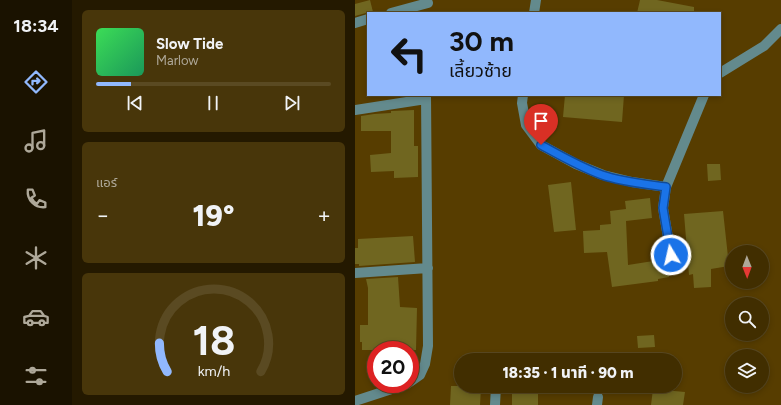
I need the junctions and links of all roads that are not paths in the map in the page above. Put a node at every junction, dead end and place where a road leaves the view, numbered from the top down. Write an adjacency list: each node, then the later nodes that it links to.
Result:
1 (536, 0): 4 (street)
2 (428, 5): 3 (street)
3 (396, 12)
4 (535, 12)
5 (367, 19): 6 (street)
6 (355, 22)
7 (781, 29): 8 (street)
8 (721, 72)
9 (523, 96): 13 (street)
10 (704, 96): 13 (street)
11 (426, 97): 12 (street); 15 (street)
12 (355, 110)
13 (666, 187): 14 (street)
14 (671, 255)
15 (428, 268): 16 (street); 17 (street)
16 (355, 273)
17 (419, 376)
18 (379, 393): 20 (street)
19 (496, 393): 21 (street)
20 (355, 401)
21 (495, 405)

